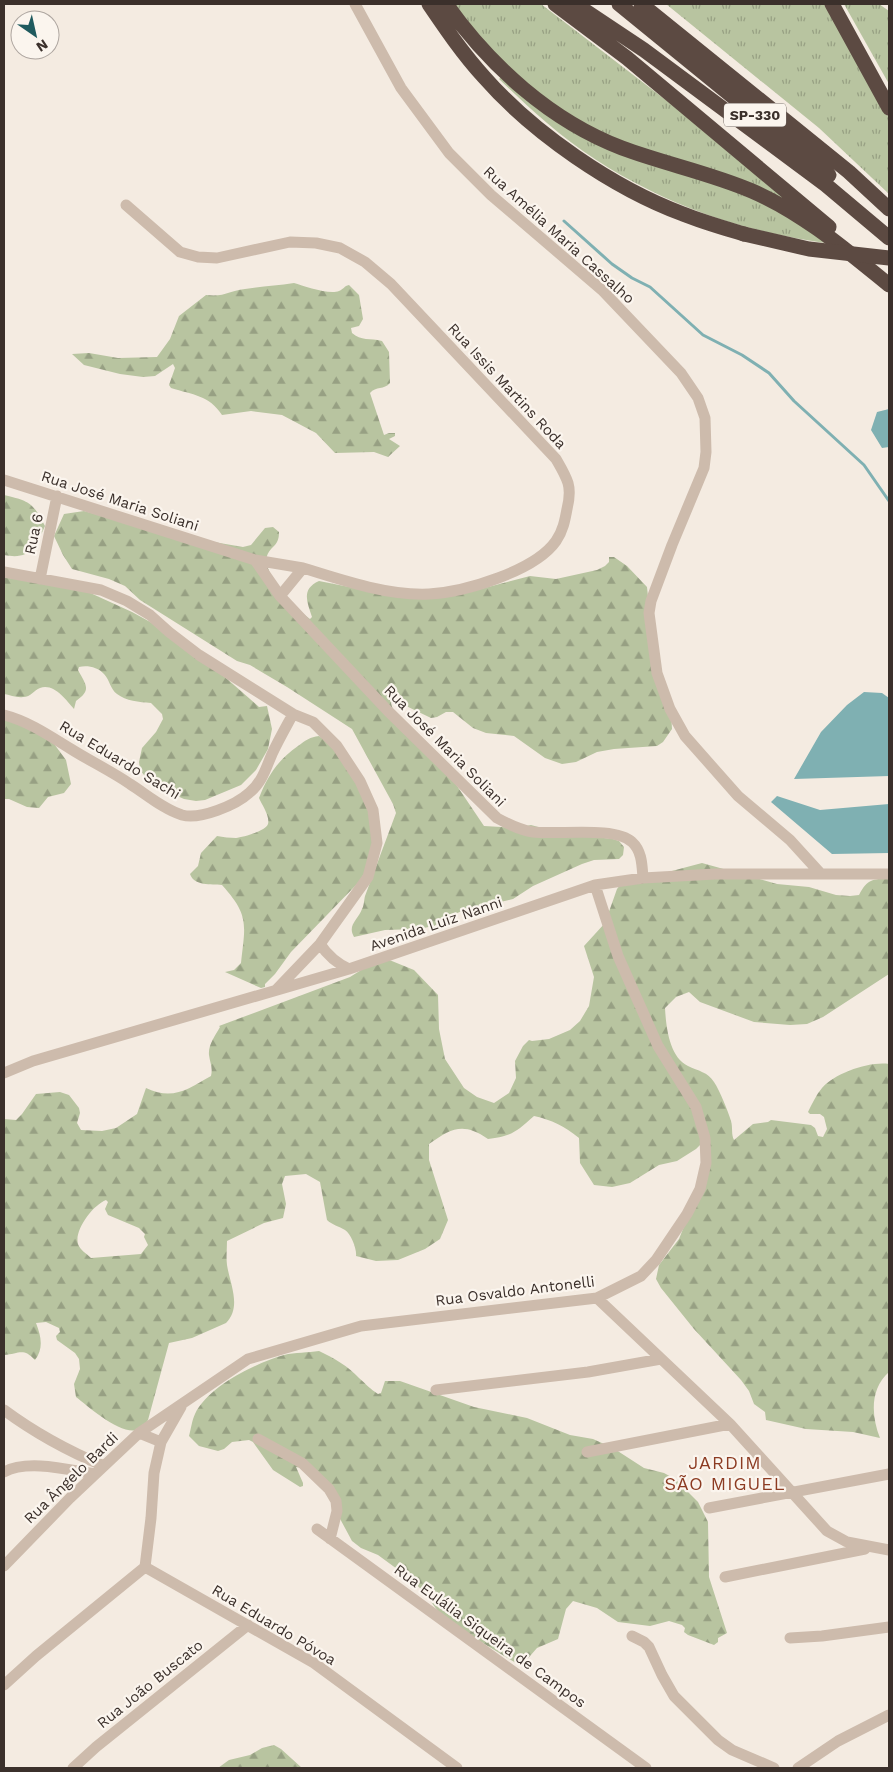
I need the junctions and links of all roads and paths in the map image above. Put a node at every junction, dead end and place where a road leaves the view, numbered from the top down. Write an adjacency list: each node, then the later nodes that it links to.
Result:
1 (355, 4): 26 (street, Rua Amélia Maria Cassalho)
2 (430, 4): 14 (highway, bridge)
3 (446, 4): 16 (highway)
4 (555, 4): 15 (highway)
5 (575, 4): 13 (highway)
6 (619, 4): 12 (highway, SP-330)
7 (641, 4): 11 (highway, SP-330)
8 (832, 4): 9 (highway)
9 (889, 108)
10 (126, 205): 20 (street, Rua Issis Martins Roda)
11 (889, 209)
12 (889, 229)
13 (889, 238)
14 (889, 258)
15 (889, 281)
16 (889, 285)
17 (4, 480): 18 (street, Rua José Maria Soliani)
18 (57, 496): 19 (street, Rua José Maria Soliani); 22 (street, Rua 6)
19 (255, 560): 20 (street, Rua José Maria Soliani); 23 (street, Rua José Maria Soliani)
20 (303, 568): 23 (street)
21 (4, 572): 22 (street)
22 (40, 579): 25 (street)
23 (280, 596): 28 (street, Rua José Maria Soliani)
24 (4, 714): 25 (street, Rua Eduardo Sachi)
25 (293, 714): 30 (street)
26 (821, 874): 27 (street, Avenida Luiz Nanni); 28 (street, Avenida Luiz Nanni)
27 (889, 874)
28 (643, 878): 29 (street, Avenida Luiz Nanni)
29 (595, 885): 32 (street, Avenida Luiz Nanni); 36 (street, Rua Osvaldo Antonelli)
30 (320, 944): 31 (street); 32 (street)
31 (305, 960): 33 (street); 34 (street)
32 (349, 969): 33 (street, Avenida Luiz Nanni)
33 (315, 979): 34 (street, Avenida Luiz Nanni)
34 (276, 991): 35 (street, Avenida Luiz Nanni)
35 (4, 1073)
36 (597, 1298): 37 (street); 39 (street, Rua Osvaldo Antonelli)
37 (661, 1359): 38 (street); 41 (street)
38 (436, 1390)
39 (183, 1403): 42 (street, Rua Ângelo Bardi); 44 (street)
40 (4, 1410): 46 (street)
41 (730, 1424): 45 (street); 49 (street)
42 (139, 1433): 44 (street, Rua Ângelo Bardi); 46 (street, Rua Ângelo Bardi)
43 (258, 1439): 52 (street)
44 (161, 1442): 56 (street)
45 (587, 1452)
46 (99, 1470): 47 (street); 55 (street, Rua Ângelo Bardi)
47 (4, 1472)
48 (889, 1474): 49 (street)
49 (793, 1492): 50 (street); 53 (street)
50 (709, 1508)
51 (317, 1529): 52 (street, Rua Eulália Siqueira de Campos)
52 (330, 1539): 66 (street, Rua Eulália Siqueira de Campos)
53 (869, 1548): 54 (street); 57 (street)
54 (889, 1550)
55 (4, 1566)
56 (144, 1567): 58 (street, Rua Eduardo Póvoa); 62 (street)
57 (725, 1577)
58 (248, 1626): 64 (street, Rua João Buscato); 65 (street, Rua Eduardo Póvoa)
59 (889, 1627): 61 (street)
60 (632, 1636): 67 (street)
61 (790, 1638)
62 (4, 1686)
63 (889, 1715): 68 (street)
64 (73, 1768)
65 (456, 1768)
66 (646, 1768)
67 (774, 1768)
68 (798, 1768)

